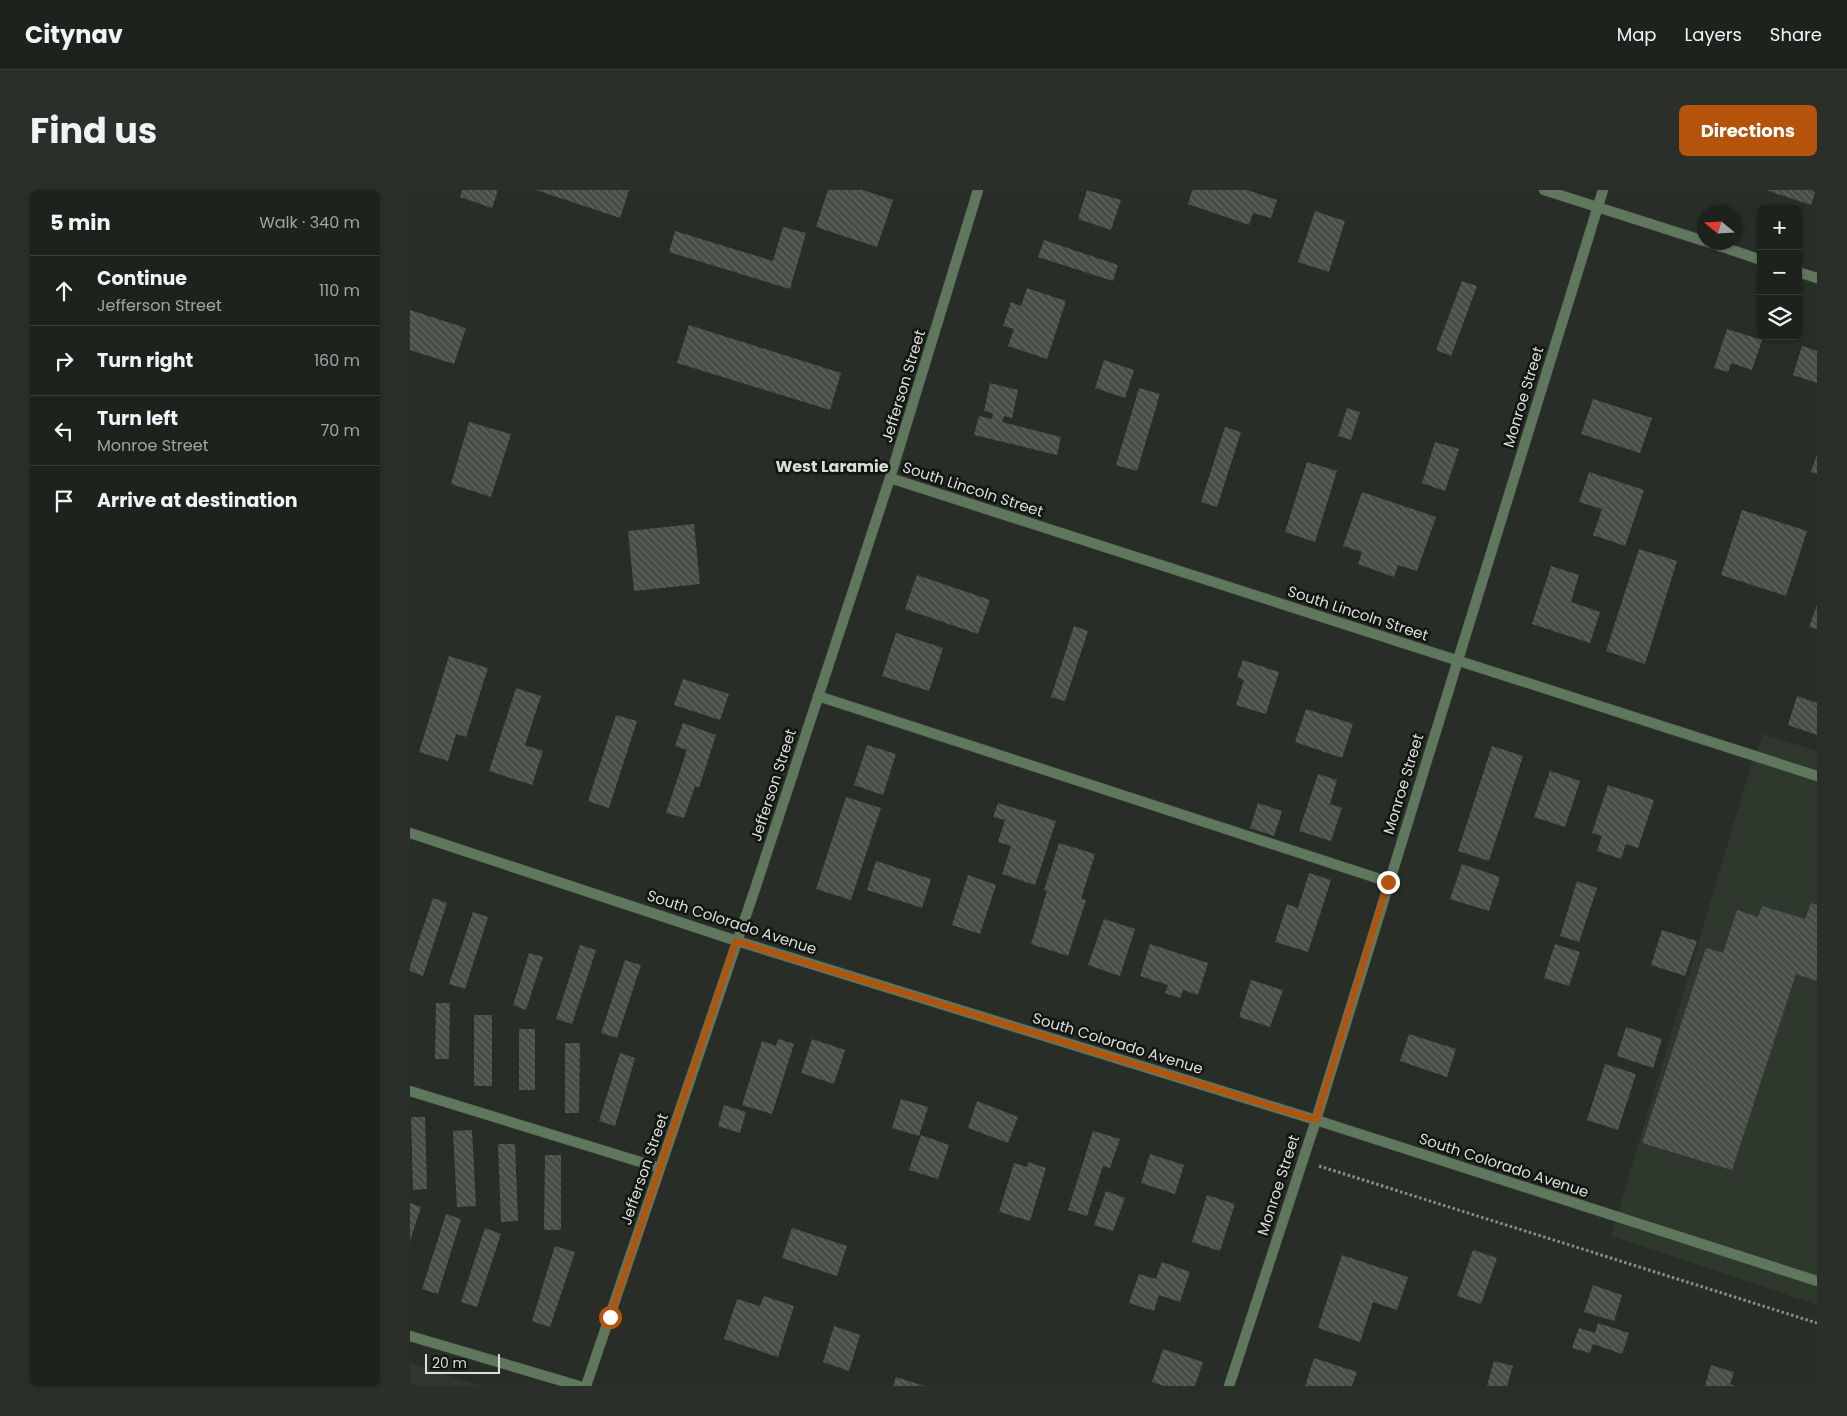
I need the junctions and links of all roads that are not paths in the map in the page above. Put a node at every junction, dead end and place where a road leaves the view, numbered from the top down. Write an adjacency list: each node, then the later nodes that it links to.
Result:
1 (978, 190): 10 (street, Jefferson Street)
2 (1544, 190): 4 (street)
3 (1604, 190): 4 (street, Monroe Street)
4 (1598, 207): 5 (street); 11 (street, Monroe Street)
5 (1697, 239)
6 (1732, 250): 7 (street)
7 (1757, 259)
8 (1802, 273): 9 (street)
9 (1817, 278)
10 (890, 478): 11 (street, South Lincoln Street); 12 (street, Jefferson Street)
11 (1457, 660): 13 (street, South Lincoln Street); 15 (street, Monroe Street)
12 (818, 696): 15 (street); 16 (street, Jefferson Street)
13 (1817, 776)
14 (410, 833): 16 (street, South Colorado Avenue)
15 (1388, 882): 18 (street, Monroe Street)
16 (736, 941): 18 (street, South Colorado Avenue); 19 (street, Jefferson Street)
17 (410, 1091): 19 (street)
18 (1316, 1120): 20 (street, South Colorado Avenue); 24 (street, Monroe Street)
19 (660, 1168): 23 (street, Jefferson Street)
20 (1817, 1281)
21 (410, 1336): 22 (street)
22 (579, 1386)
23 (586, 1386)
24 (1229, 1386)

